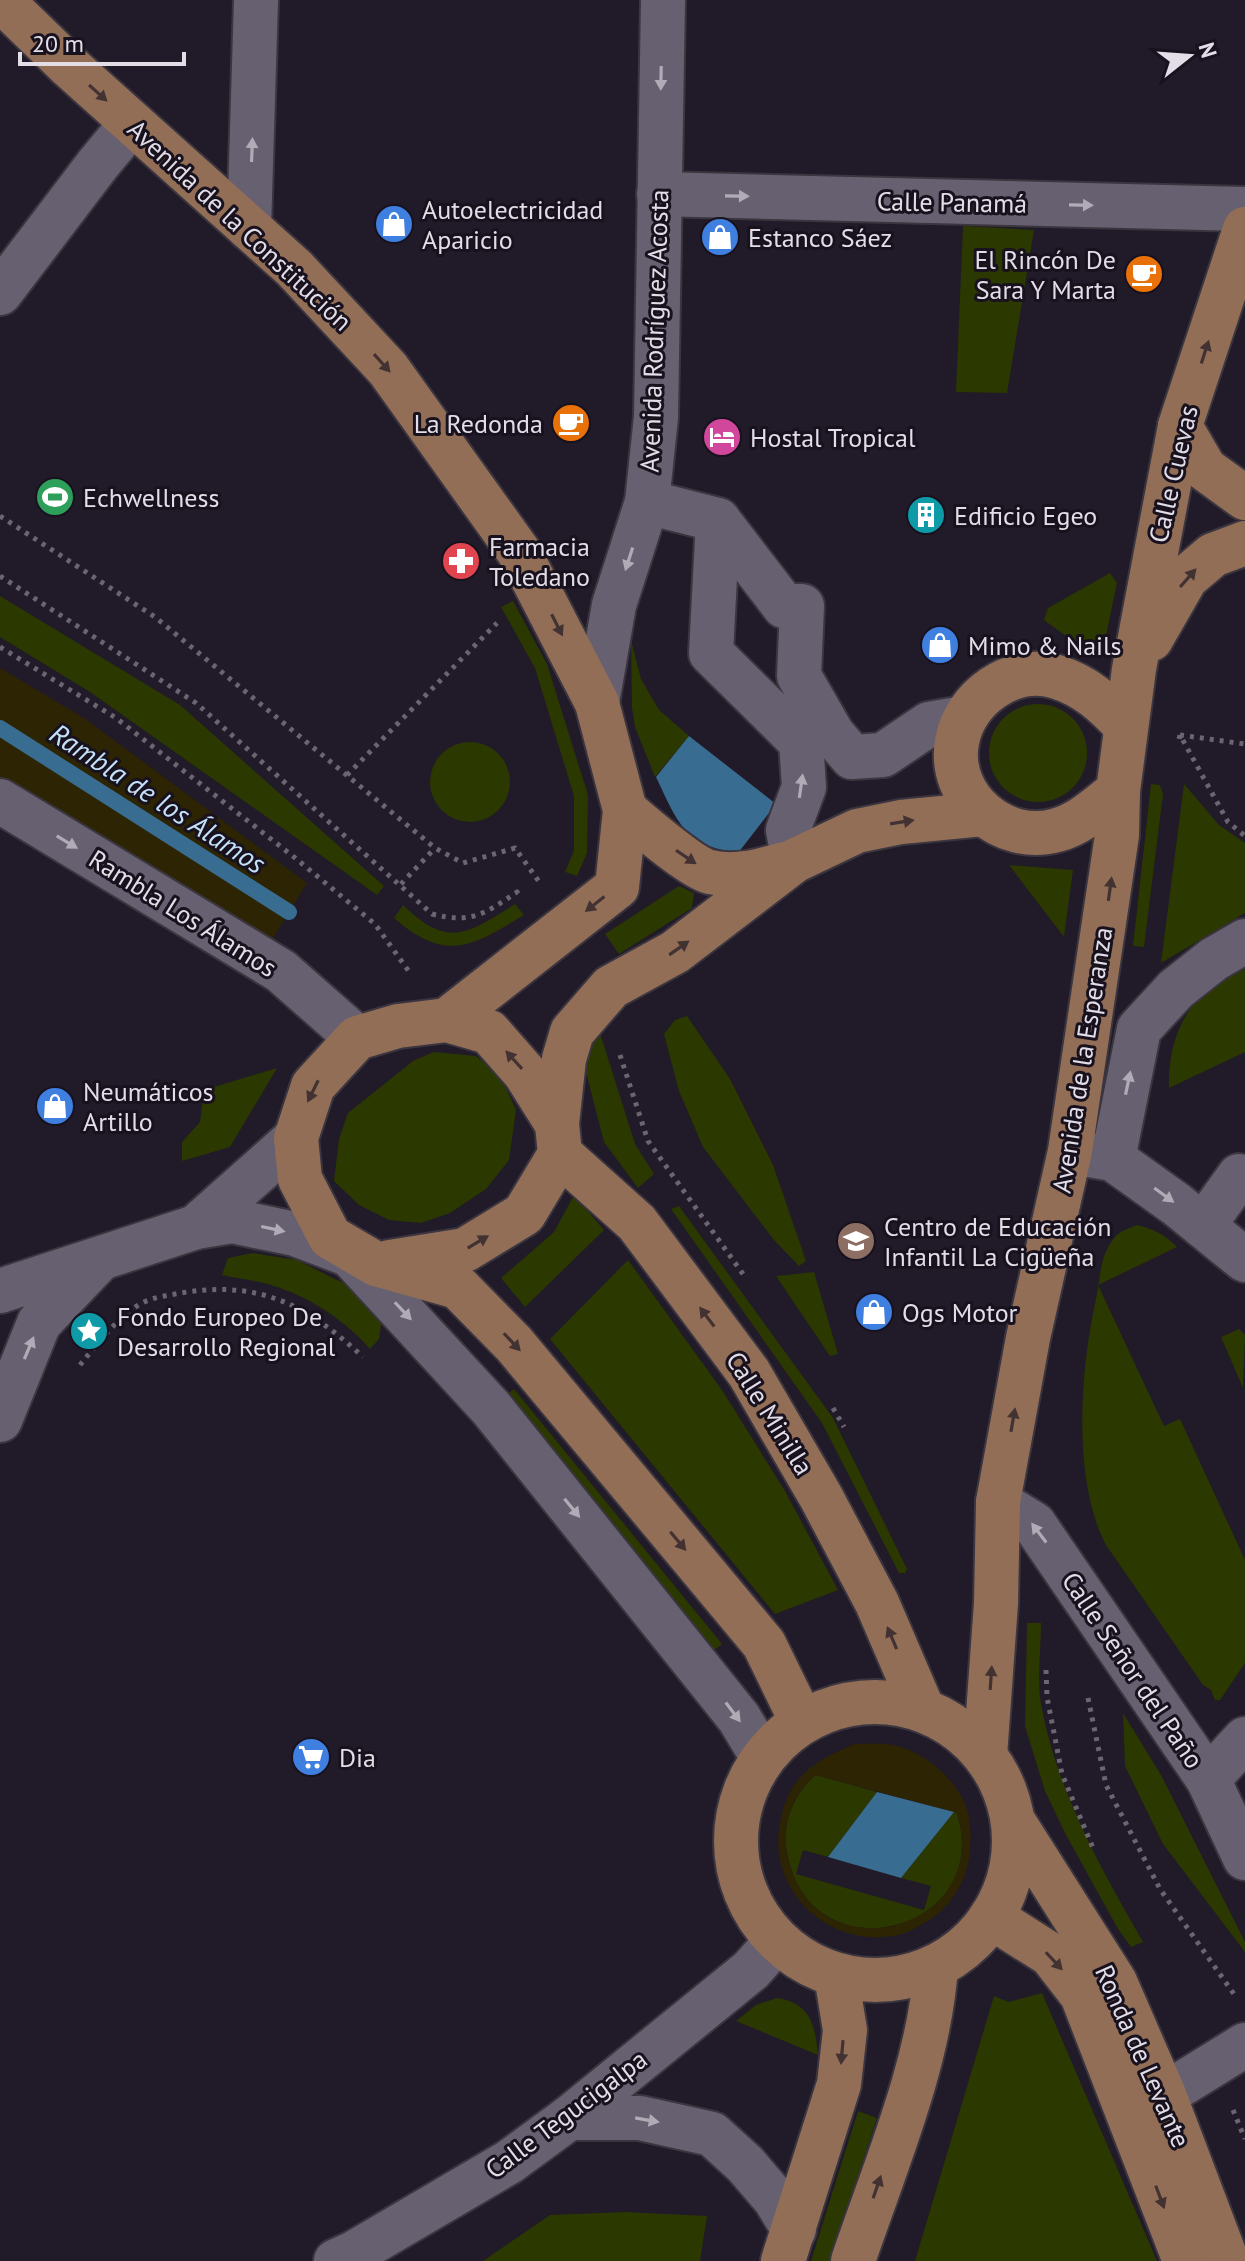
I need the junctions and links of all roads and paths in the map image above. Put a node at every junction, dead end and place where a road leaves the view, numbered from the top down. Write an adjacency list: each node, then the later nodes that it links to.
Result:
1 (1, 0): 4 (main road, Avenida de la Constitución, one-way to 4)
2 (256, 0): 7 (street, one-way to 2)
3 (663, 0): 5 (street, Avenida Rodríguez Acosta, one-way to 5)
4 (132, 123): 7 (main road, Avenida de la Constitución); 9 (street)
5 (659, 194): 6 (street, Calle Panamá, one-way to 6); 12 (street, Avenida Rodríguez Acosta)
6 (1245, 209)
7 (249, 228): 20 (main road, Avenida de la Constitución, one-way to 20)
8 (1245, 229): 10 (main road, Calle Cuevas, one-way to 8)
9 (0, 293)
10 (1180, 426): 11 (main road); 19 (main road, Calle Cuevas)
11 (1245, 498)
12 (647, 502): 14 (street); 20 (street, Avenida Rodríguez Acosta, one-way to 20)
13 (0, 516): 26 (path)
14 (718, 520): 21 (street); 33 (street, one-way to 14)
15 (1245, 543): 19 (main road, one-way to 15)
16 (0, 576): 34 (path)
17 (504, 616): 26 (path)
18 (0, 647): 37 (path)
19 (1134, 669): 22 (main road, Calle Cuevas)
20 (597, 703): 29 (main road, Avenida de la Constitución)
21 (964, 718): 22 (main road); 30 (main road)
22 (1125, 725): 27 (main road)
23 (1180, 735): 24 (path); 25 (path); 31 (path)
24 (1245, 744)
25 (1177, 750)
26 (347, 775): 32 (path)
27 (1118, 791): 30 (main road); 43 (main road, Avenida de la Esperanza, one-way to 27)
28 (0, 801): 40 (street, Rambla Los Álamos, one-way to 40)
29 (625, 810): 33 (main road, one-way to 33); 39 (main road, one-way to 39)
30 (983, 814): 33 (main road, one-way to 30)
31 (1245, 836)
32 (435, 848): 34 (path); 35 (path)
33 (794, 861): 42 (main road, one-way to 33)
34 (401, 884): 36 (path)
35 (545, 890)
36 (517, 892)
37 (375, 924)
38 (1245, 941): 44 (street, one-way to 38)
39 (447, 1020): 40 (main road); 42 (main road, one-way to 39)
40 (357, 1038): 41 (main road, one-way to 41)
41 (296, 1138): 47 (street); 49 (main road)
42 (559, 1139): 49 (main road, one-way to 42); 58 (main road, Calle Minilla, one-way to 42)
43 (1070, 1151): 44 (street); 55 (main road, Avenida de la Esperanza, one-way to 43)
44 (1113, 1159): 46 (street, one-way to 46)
45 (1239, 1176): 46 (street)
46 (1203, 1226): 50 (street)
47 (196, 1227): 48 (street); 49 (street, one-way to 49)
48 (102, 1258): 51 (street); 54 (street, one-way to 48)
49 (362, 1259): 59 (main road, one-way to 59); 62 (street, one-way to 62)
50 (1245, 1260)
51 (0, 1291)
52 (363, 1357): 53 (path)
53 (71, 1375)
54 (0, 1420)
55 (998, 1502): 61 (main road, Avenida de la Esperanza, one-way to 55); 63 (street, Calle Señor del Paño, one-way to 55)
56 (1045, 1666): 65 (path)
57 (1087, 1696): 71 (path)
58 (923, 1710): 59 (main road); 61 (main road)
59 (802, 1722): 62 (main road)
60 (1245, 1739): 63 (street)
61 (985, 1756): 64 (main road)
62 (763, 1758): 68 (main road)
63 (1208, 1779): 66 (street, Calle Señor del Paño)
64 (1013, 1821): 67 (main road); 73 (main road, Ronda de Levante)
65 (1095, 1851)
66 (1245, 1858)
67 (991, 1917): 69 (main road); 80 (main road, Ronda de Levante, one-way to 80)
68 (777, 1941): 70 (main road); 75 (street, Calle Tegucigalpa)
69 (936, 1966): 70 (main road); 79 (main road, one-way to 69)
70 (836, 1975): 77 (main road, one-way to 77)
71 (1245, 2010)
72 (1245, 2045): 73 (street)
73 (1164, 2095): 81 (main road, Ronda de Levante)
74 (1231, 2105): 76 (path)
75 (569, 2118): 77 (street, one-way to 77); 78 (street, Calle Tegucigalpa)
76 (1245, 2139)
77 (789, 2246)
78 (336, 2261)
79 (853, 2261)
80 (1185, 2261)
81 (1227, 2261)

